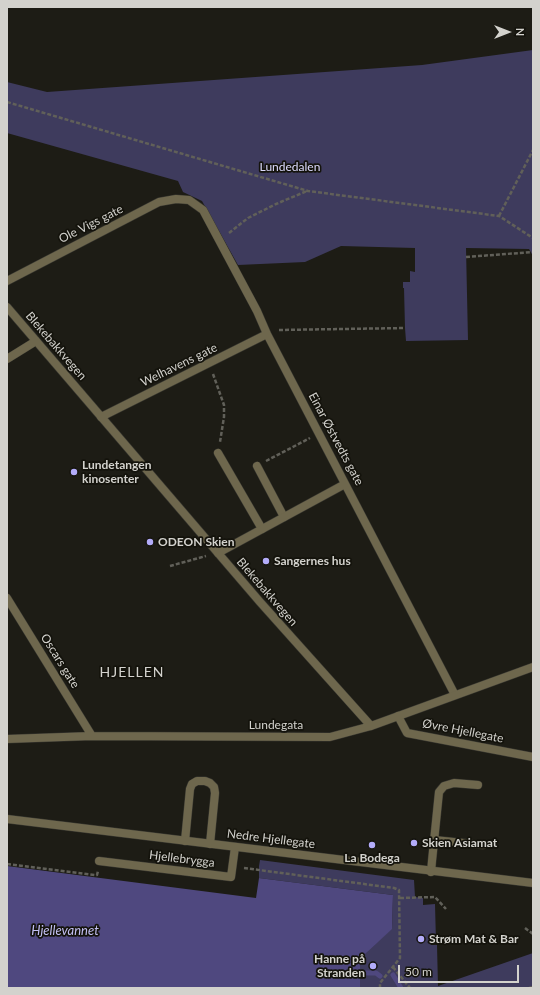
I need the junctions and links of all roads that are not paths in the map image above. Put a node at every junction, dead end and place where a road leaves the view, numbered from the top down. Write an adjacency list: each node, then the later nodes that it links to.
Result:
1 (189, 200): 2 (street, Ole Vigs gate); 4 (street, Einar Østvedts gate)
2 (7, 281)
3 (7, 307): 5 (street, Blekebakkvegen)
4 (267, 334): 7 (street, Welhavens gate); 10 (street, Einar Østvedts gate)
5 (36, 341): 6 (street); 7 (street, Blekebakkvegen)
6 (7, 359)
7 (101, 417): 13 (street, Blekebakkvegen)
8 (218, 453): 12 (street)
9 (257, 466): 11 (street)
10 (345, 484): 11 (street); 16 (street, Einar Østvedts gate)
11 (284, 517): 12 (street)
12 (262, 529): 13 (street)
13 (218, 553): 18 (street, Blekebakkvegen)
14 (7, 598): 19 (street, Oscars gate)
15 (533, 667): 16 (street, Lundegata)
16 (455, 695): 17 (street, Lundegata)
17 (398, 716): 18 (street, Lundegata); 21 (street, Øvre Hjellegate)
18 (371, 726): 19 (street, Lundegata)
19 (92, 736): 20 (street, Lundegata)
20 (7, 739)
21 (533, 757)
22 (478, 785): 24 (street)
23 (7, 819): 25 (street, Nedre Hjellegate)
24 (434, 840): 27 (street); 30 (street)
25 (185, 841): 26 (street, Nedre Hjellegate); 26 (street)
26 (210, 844): 28 (street, Nedre Hjellegate)
27 (483, 845)
28 (235, 847): 29 (street, Hjellebrygga); 30 (street, Nedre Hjellegate)
29 (99, 861)
30 (431, 872): 31 (street, Nedre Hjellegate)
31 (533, 883)

